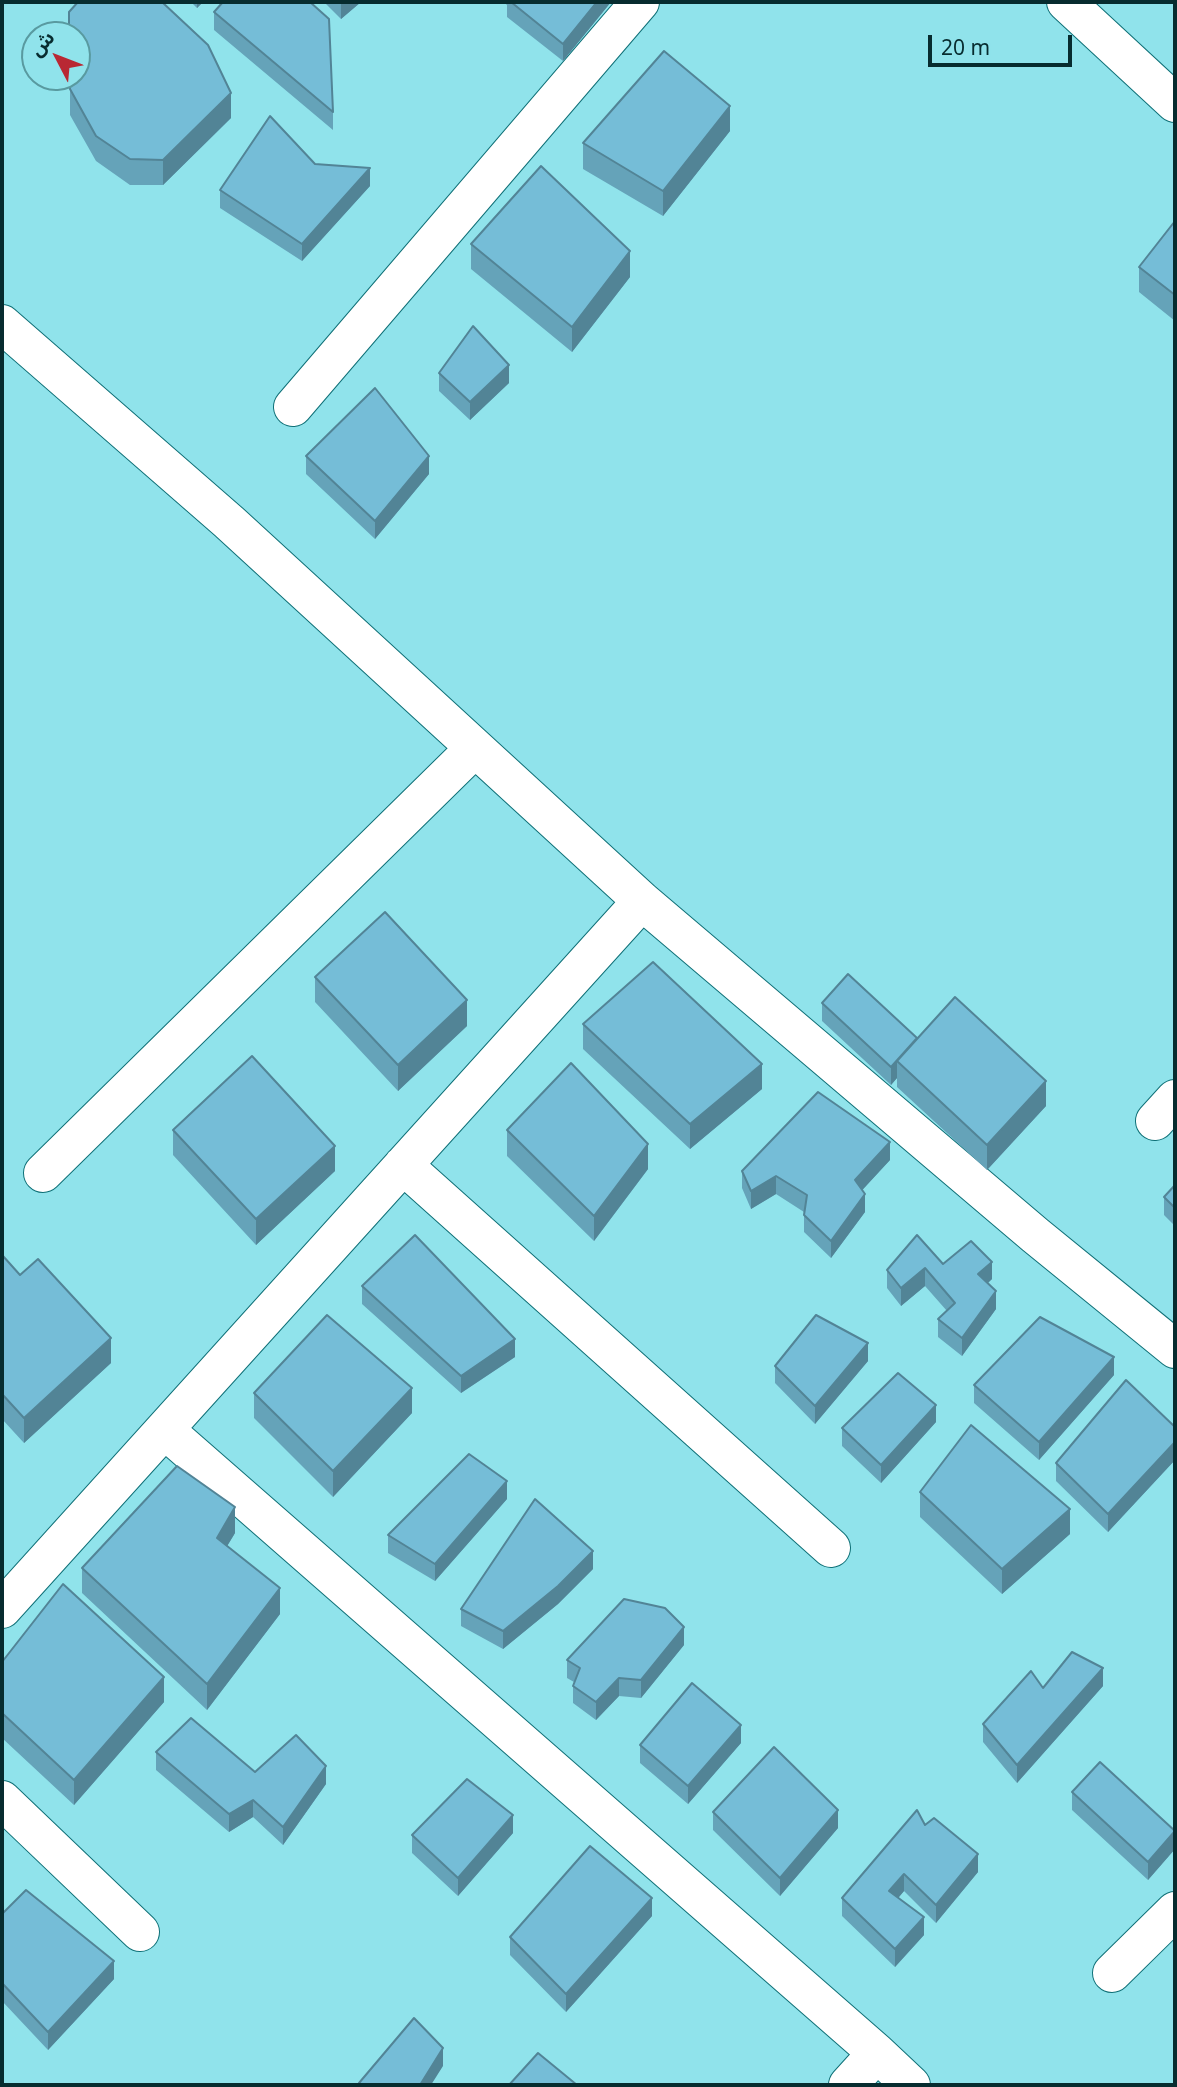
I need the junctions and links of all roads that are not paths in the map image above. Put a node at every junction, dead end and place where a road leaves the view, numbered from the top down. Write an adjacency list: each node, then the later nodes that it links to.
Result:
1 (640, 2): 5 (street)
2 (1066, 2): 3 (street)
3 (1175, 103)
4 (2, 324): 6 (street)
5 (293, 407)
6 (475, 748): 7 (street); 9 (street)
7 (642, 901): 8 (street); 10 (street)
8 (403, 1165): 11 (street); 12 (street)
9 (43, 1173)
10 (1175, 1349)
11 (165, 1430): 13 (street); 18 (street)
12 (831, 1548)
13 (2, 1609)
14 (2, 1800): 16 (street)
15 (1175, 1911): 17 (street)
16 (140, 1932)
17 (1112, 1973)
18 (877, 2053): 19 (street); 20 (street)
19 (848, 2085)
20 (911, 2085)

